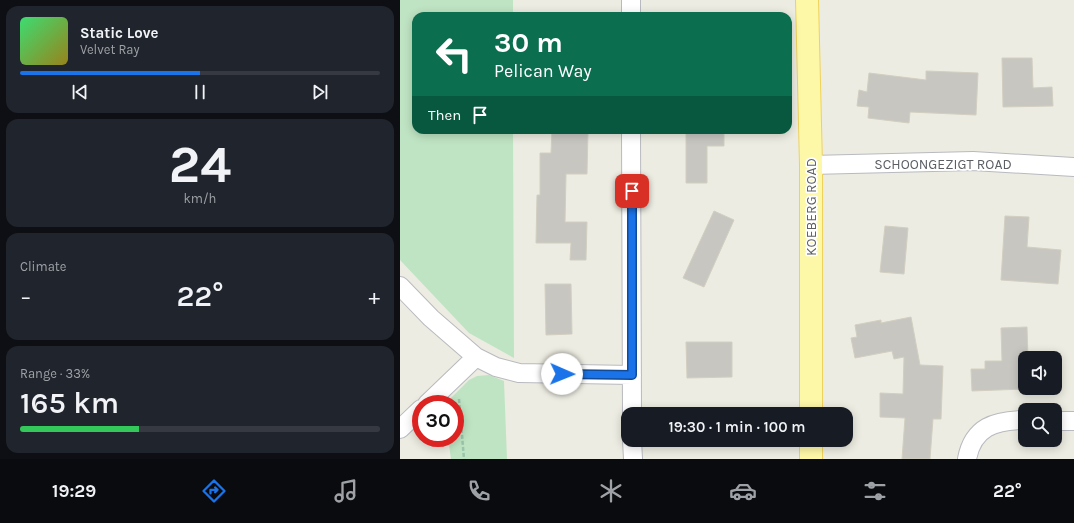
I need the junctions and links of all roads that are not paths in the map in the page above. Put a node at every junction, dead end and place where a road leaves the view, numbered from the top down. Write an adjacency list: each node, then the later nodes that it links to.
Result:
1 (631, 0): 3 (street)
2 (807, 0): 5 (main road, KOEBERG ROAD)
3 (631, 12)
4 (631, 134): 9 (street)
5 (811, 164): 6 (street, SCHOONGEZIGT ROAD); 12 (main road, KOEBERG ROAD)
6 (1074, 167)
7 (400, 286): 8 (street)
8 (476, 357): 9 (street); 10 (street)
9 (632, 375): 11 (street)
10 (436, 395)
11 (632, 407)
12 (811, 407)
13 (412, 418): 17 (street)
14 (1018, 420): 22 (street)
15 (1062, 421): 16 (street)
16 (1074, 422)
17 (400, 429)
18 (632, 447): 20 (street)
19 (811, 447): 21 (main road)
20 (632, 459)
21 (811, 459)
22 (967, 459)

